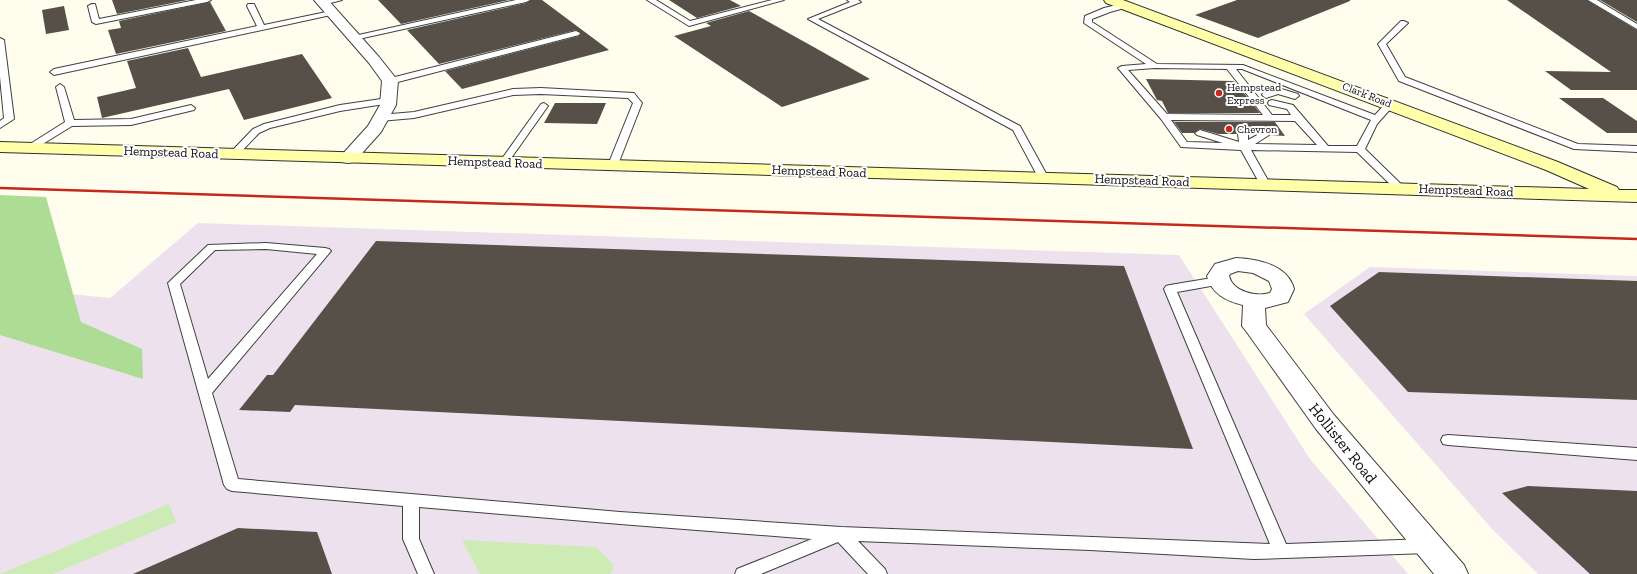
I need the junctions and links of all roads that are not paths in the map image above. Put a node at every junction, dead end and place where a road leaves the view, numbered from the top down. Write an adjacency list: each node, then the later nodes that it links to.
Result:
1 (207, 0): 9 (lane)
2 (526, 0): 17 (lane)
3 (651, 0): 4 (lane)
4 (780, 0)
5 (851, 0): 61 (lane)
6 (1592, 0): 11 (lane)
7 (1117, 2): 19 (lane); 31 (main road, Clark Road)
8 (328, 4): 15 (lane); 17 (street)
9 (92, 6)
10 (250, 6): 15 (lane)
11 (1627, 21): 12 (lane); 14 (lane)
12 (1637, 22)
13 (1404, 23): 56 (lane)
14 (1637, 27)
15 (262, 28): 21 (lane)
16 (576, 33): 23 (lane)
17 (354, 38): 23 (street)
18 (0, 40): 45 (lane)
19 (1155, 66): 20 (lane); 35 (lane)
20 (1230, 67): 22 (lane); 38 (lane)
21 (54, 72)
22 (1269, 77): 25 (lane); 40 (lane)
23 (390, 81): 28 (street)
24 (60, 87): 41 (lane)
25 (1280, 93): 26 (lane); 27 (lane)
26 (1266, 95)
27 (1296, 96)
28 (388, 101): 37 (street); 57 (lane)
29 (1272, 103): 32 (lane)
30 (1302, 104): 32 (lane)
31 (1390, 104): 40 (lane); 64 (main road, Clark Road)
32 (1289, 105): 39 (lane)
33 (544, 106): 59 (lane)
34 (191, 108): 41 (lane)
35 (1164, 117): 36 (lane); 52 (lane)
36 (1223, 117): 38 (lane); 42 (lane); 43 (lane); 44 (lane); 46 (lane)
37 (380, 118): 58 (street); 60 (lane)
38 (1270, 118): 39 (lane)
39 (1298, 118): 54 (lane)
40 (1376, 119): 55 (lane)
41 (70, 123): 53 (lane)
42 (1194, 124)
43 (1215, 124)
44 (1236, 124)
45 (0, 125)
46 (1257, 125)
47 (1200, 133): 52 (lane)
48 (1221, 134): 52 (lane)
49 (1243, 134): 52 (lane)
50 (1264, 135): 52 (lane)
51 (0, 147): 53 (main road, Hempstead Road)
52 (1244, 147): 54 (lane); 62 (lane)
53 (30, 148): 57 (main road, Hempstead Road)
54 (1325, 148): 55 (lane)
55 (1360, 149): 63 (lane)
56 (1637, 149)
57 (234, 154): 58 (main road, Hempstead Road)
58 (348, 158): 59 (main road, Hempstead Road)
59 (504, 162): 60 (main road, Hempstead Road)
60 (613, 165): 61 (main road, Hempstead Road)
61 (1043, 177): 62 (main road, Hempstead Road)
62 (1265, 184): 63 (main road, Hempstead Road)
63 (1400, 188): 64 (main road, Hempstead Road)
64 (1629, 196)
65 (1218, 281): 66 (street); 66 (street); 73 (lane)
66 (1254, 302): 72 (street, Hollister Road)
67 (205, 392): 67 (lane); 70 (lane)
68 (1448, 440): 69 (lane)
69 (1637, 454)
70 (411, 500): 71 (lane); 74 (lane)
71 (841, 534): 73 (lane); 75 (lane); 76 (lane)
72 (1429, 546): 73 (lane); 77 (street, Hollister Road)
73 (1281, 551)
74 (426, 574)
75 (743, 574)
76 (879, 574)
77 (1453, 574)

